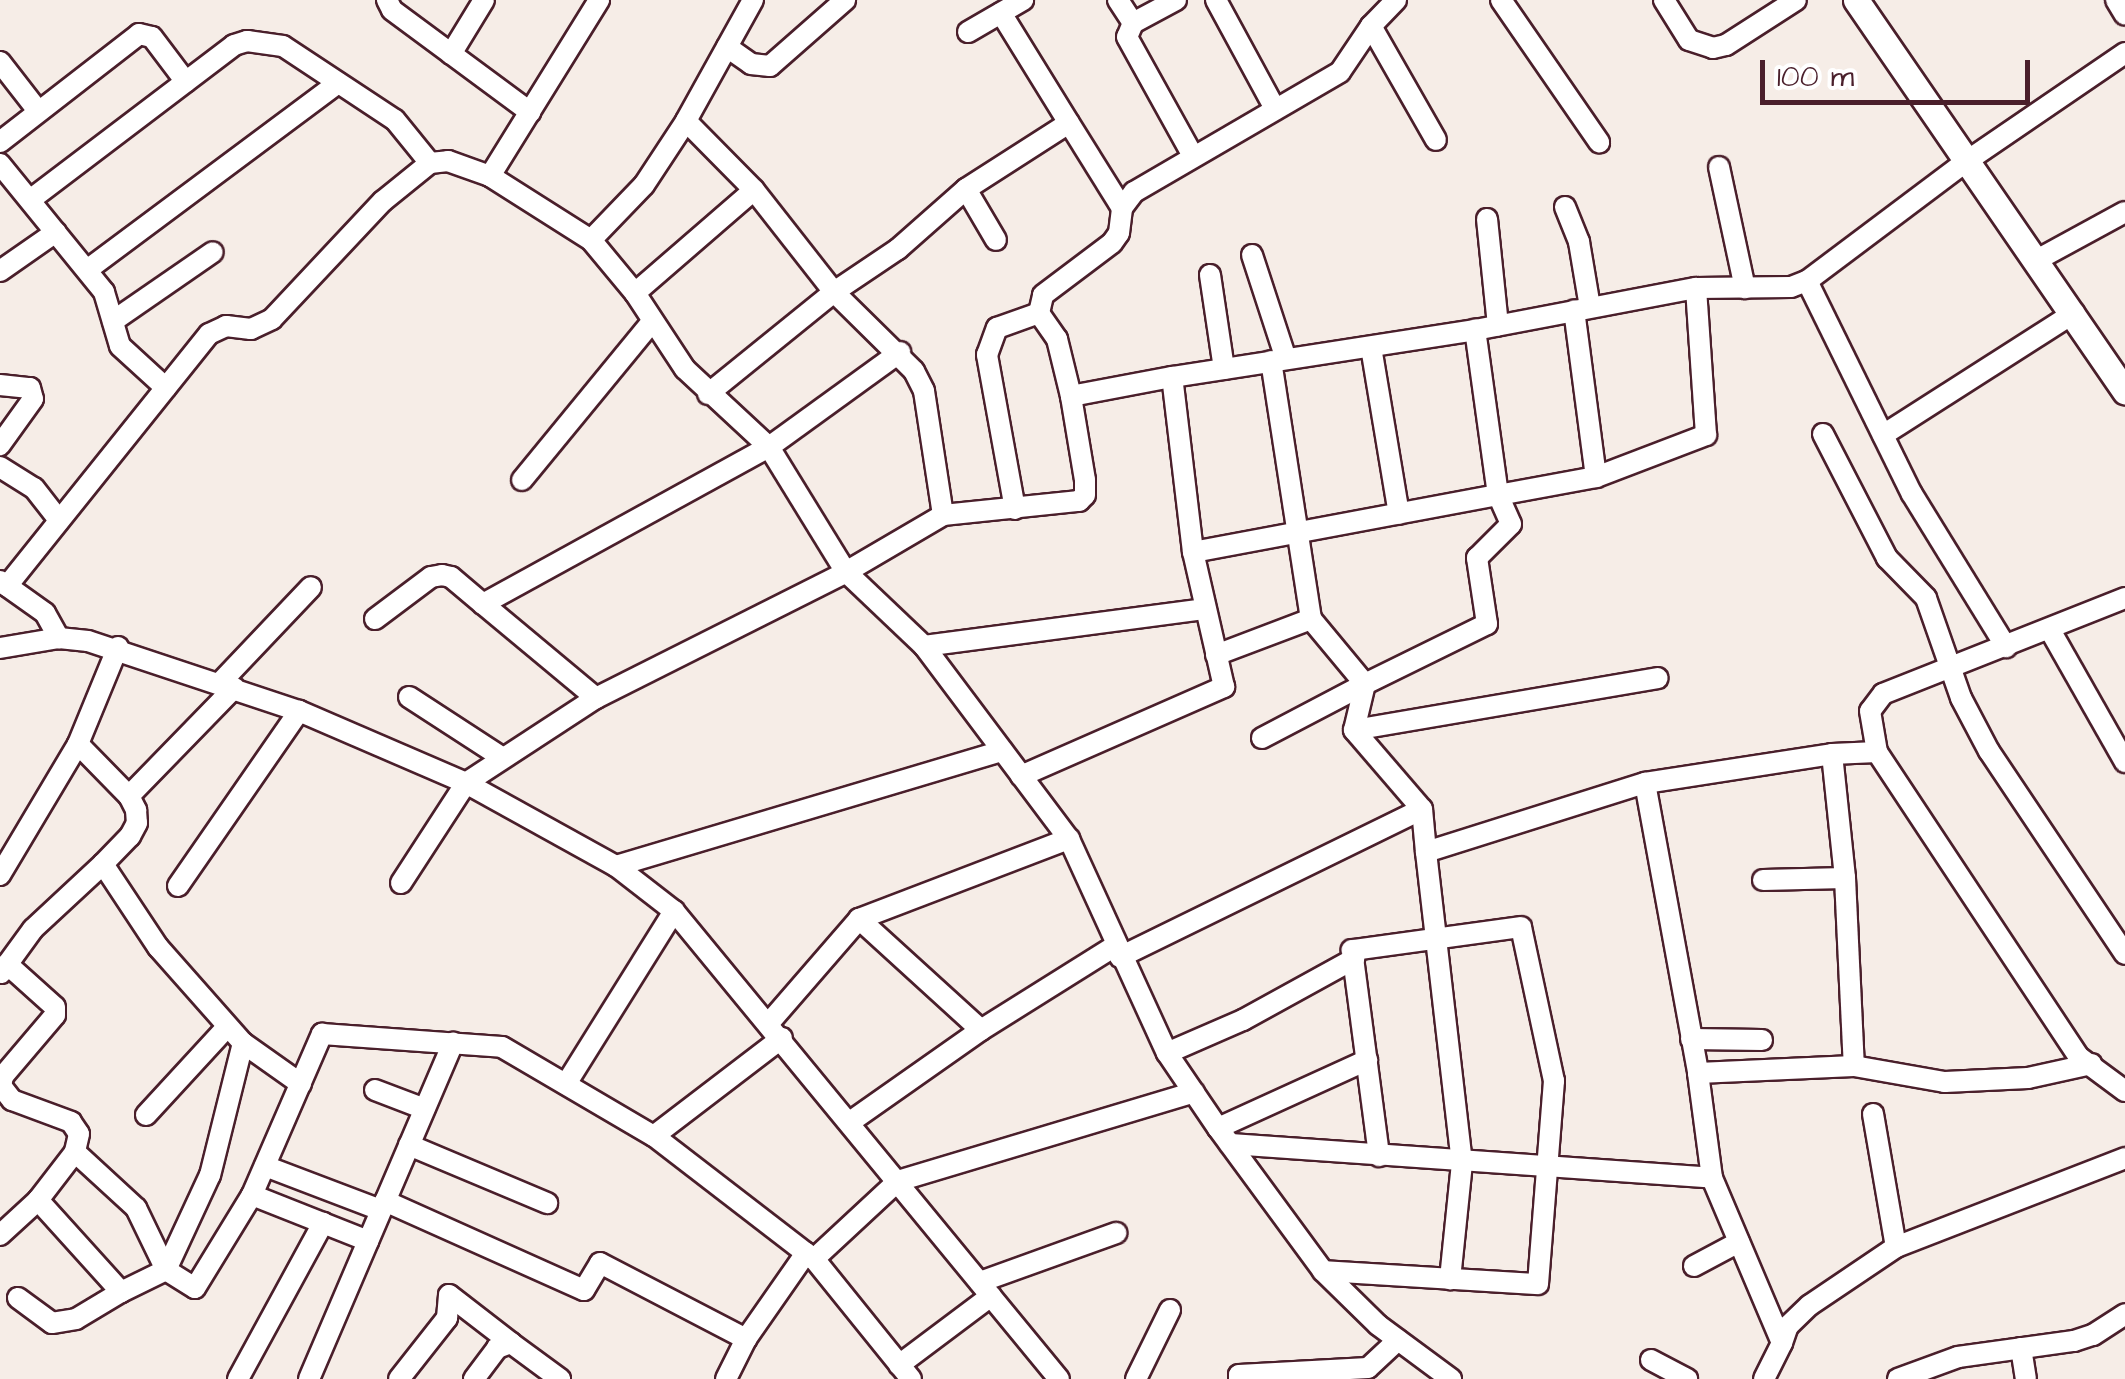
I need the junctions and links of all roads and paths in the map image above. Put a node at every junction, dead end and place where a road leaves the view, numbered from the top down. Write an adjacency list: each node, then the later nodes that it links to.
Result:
1 (387, 0): 23 (street)
2 (484, 0): 23 (street)
3 (599, 0): 29 (street)
4 (753, 0): 21 (street)
5 (846, 0): 21 (street)
6 (1024, 0): 16 (street)
7 (1118, 0): 18 (street)
8 (1176, 0): 18 (street)
9 (1216, 0): 27 (street)
10 (1396, 0): 19 (street)
11 (1500, 0): 34 (street)
12 (1664, 0): 13 (street)
13 (1796, 0)
14 (1856, 0): 36 (street)
15 (2116, 0): 17 (street)
16 (1001, 13): 20 (street); 31 (street)
17 (2125, 15)
18 (1132, 23): 35 (street)
19 (1371, 26): 27 (street); 32 (street)
20 (968, 32)
21 (727, 47): 30 (street)
22 (2125, 53): 36 (street)
23 (450, 54): 29 (street)
24 (0, 62): 28 (street)
25 (186, 82): 26 (street); 28 (street); 43 (street)
26 (338, 83): 38 (street); 55 (street)
27 (1274, 107): 35 (street)
28 (38, 111): 33 (street)
29 (530, 112): 40 (street)
30 (686, 120): 41 (street); 49 (street)
31 (1069, 123): 42 (street); 45 (street)
32 (1436, 140)
33 (0, 142)
34 (1599, 142)
35 (1193, 156): 45 (street)
36 (1964, 162): 53 (street); 57 (street)
37 (0, 164): 43 (street)
38 (430, 164): 40 (street); 76 (street)
39 (1720, 167): 59 (street)
40 (490, 176): 49 (street)
41 (754, 190): 60 (street); 61 (street)
42 (966, 190): 50 (street); 60 (street)
43 (30, 200): 48 (street)
44 (1566, 206): 62 (street)
45 (1122, 208): 64 (street)
46 (2125, 212): 53 (street)
47 (1487, 219): 67 (street)
48 (56, 232): 54 (street); 55 (street)
49 (591, 240): 61 (street)
50 (996, 240)
51 (212, 252): 65 (street)
52 (1252, 254): 71 (street)
53 (2035, 261): 63 (street)
54 (0, 270)
55 (87, 270): 65 (street)
56 (1210, 275): 72 (street)
57 (1807, 281): 59 (street); 80 (street)
58 (1696, 288): 59 (street); 62 (street); 84 (street)
59 (1745, 288)
60 (834, 292): 70 (street); 77 (street)
61 (635, 293): 66 (street)
62 (1582, 309): 67 (street); 84 (street)
63 (2074, 313): 73 (street); 80 (street)
64 (1039, 314): 78 (street); 87 (street)
65 (113, 321): 76 (street)
66 (650, 323): 77 (street); 85 (street)
67 (1498, 325): 68 (street)
68 (1475, 330): 69 (street); 86 (street)
69 (1371, 347): 71 (street); 88 (street)
70 (900, 352): 82 (street); 89 (street)
71 (1278, 360): 72 (street); 91 (street)
72 (1224, 369): 74 (street)
73 (2121, 375)
74 (1172, 377): 78 (street); 92 (street)
75 (0, 385): 81 (street)
76 (166, 388): 90 (street)
77 (708, 394): 82 (street)
78 (1071, 396): 87 (street)
79 (1823, 434): 108 (street)
80 (1884, 434): 106 (street)
81 (0, 445)
82 (769, 447): 93 (street); 97 (street)
83 (0, 467): 90 (street)
84 (1596, 477): 86 (street)
85 (522, 480)
86 (1498, 495): 88 (street); 110 (street)
87 (1015, 509): 89 (street)
88 (1398, 514): 91 (street)
89 (943, 516): 93 (street)
90 (59, 520): 94 (street)
91 (1297, 533): 92 (street); 100 (street)
92 (1193, 552): 98 (street)
93 (846, 572): 103 (street); 113 (street)
94 (4, 584): 102 (street)
95 (311, 588): 111 (street)
96 (2125, 598): 101 (street)
97 (483, 604): 99 (street); 113 (street)
98 (1206, 610): 103 (street); 107 (street)
99 (375, 618)
100 (1311, 619): 107 (street); 110 (street)
101 (2050, 630): 106 (street); 122 (street)
102 (59, 638): 104 (street); 105 (street)
103 (924, 646): 118 (street)
104 (0, 648)
105 (118, 648): 111 (street); 117 (street)
106 (2006, 648): 108 (street)
107 (1216, 655): 123 (street)
108 (1949, 666): 119 (street); 143 (street)
109 (1658, 678): 115 (street)
110 (1365, 684): 115 (street); 116 (street)
111 (227, 686): 114 (street); 126 (street)
112 (409, 697): 121 (street)
113 (596, 698): 121 (street)
114 (299, 711): 124 (street); 138 (street)
115 (1354, 730): 127 (street)
116 (1262, 738)
117 (78, 744): 126 (street); 130 (street)
118 (1002, 751): 123 (street); 133 (street)
119 (1877, 752): 120 (street); 155 (street)
120 (1832, 754): 125 (street); 135 (street)
121 (500, 756): 124 (street)
122 (2125, 762)
123 (1021, 776): 129 (street)
124 (466, 783): 133 (street); 137 (street)
125 (1645, 783): 131 (street); 149 (street)
126 (128, 796): 132 (street)
127 (1422, 809): 131 (street); 142 (street)
128 (0, 832): 130 (street)
129 (1070, 839): 140 (street); 142 (street)
130 (20, 845): 134 (street)
131 (1426, 852): 141 (street)
132 (103, 864): 145 (street); 146 (street)
133 (616, 866): 139 (street)
134 (0, 876)
135 (1845, 878): 136 (street); 156 (street)
136 (1763, 880)
137 (400, 883)
138 (178, 886)
139 (674, 911): 147 (street); 159 (street)
140 (859, 920): 147 (street); 148 (street)
141 (1436, 938): 144 (street); 173 (street); 175 (street)
142 (1118, 951): 148 (street); 153 (street)
143 (2125, 954)
144 (1354, 959): 153 (street); 154 (street)
145 (4, 969): 170 (street)
146 (227, 1027): 151 (street); 165 (street)
147 (775, 1030): 166 (street); 167 (street)
148 (981, 1030): 166 (street)
149 (1691, 1039): 150 (street); 157 (street)
150 (1762, 1040)
151 (243, 1042): 158 (street); 190 (street)
152 (453, 1043): 158 (street); 159 (street); 163 (street)
153 (1167, 1052): 162 (street)
154 (1367, 1060): 168 (street); 171 (street)
155 (2091, 1064): 156 (street); 161 (street)
156 (1854, 1066): 157 (street)
157 (1698, 1073): 176 (street)
158 (301, 1084): 174 (street)
159 (566, 1084): 167 (street)
160 (374, 1090): 163 (street)
161 (2125, 1091)
162 (1194, 1092): 168 (street); 177 (street)
163 (424, 1109): 169 (street)
164 (1873, 1114): 187 (street)
165 (146, 1116)
166 (850, 1122): 177 (street)
167 (654, 1136): 188 (street)
168 (1224, 1136): 171 (street); 191 (street)
169 (409, 1146): 180 (street); 181 (street)
170 (75, 1152): 179 (street); 190 (street)
171 (1380, 1156): 173 (street)
172 (2125, 1158): 187 (street)
173 (1462, 1162): 175 (street); 192 (street)
174 (265, 1166): 178 (street); 181 (street)
175 (1548, 1169): 176 (street); 192 (street)
176 (1712, 1178): 186 (street)
177 (898, 1181): 188 (street); 193 (street)
178 (252, 1196): 182 (street); 190 (street)
179 (38, 1200): 184 (street); 194 (street)
180 (547, 1203)
181 (383, 1206): 185 (street); 198 (street)
182 (323, 1224): 185 (street); 205 (street)
183 (1116, 1233): 193 (street)
184 (0, 1235)
185 (368, 1241): 206 (street)
186 (1739, 1242): 189 (street); 201 (street)
187 (1896, 1247): 201 (street)
188 (810, 1256): 198 (street); 204 (street)
189 (1694, 1266)
190 (166, 1270): 194 (street)
191 (1323, 1271): 192 (street); 199 (street)
192 (1450, 1279)
193 (986, 1289): 204 (street); 211 (street)
194 (121, 1292): 195 (street)
195 (18, 1298)
196 (1170, 1310): 212 (street)
197 (2125, 1314): 202 (street)
198 (746, 1338): 210 (street)
199 (1398, 1340): 213 (street); 214 (street)
200 (511, 1343): 207 (street); 208 (street); 209 (street)
201 (1782, 1343): 216 (street)
202 (2020, 1348): 217 (street); 218 (street)
203 (1651, 1360): 215 (street)
204 (905, 1372)
205 (238, 1379)
206 (308, 1379)
207 (400, 1379)
208 (474, 1379)
209 (560, 1379)
210 (726, 1379)
211 (1058, 1379)
212 (1136, 1379)
213 (1239, 1379)
214 (1451, 1379)
215 (1688, 1379)
216 (1764, 1379)
217 (1898, 1379)
218 (2026, 1379)

